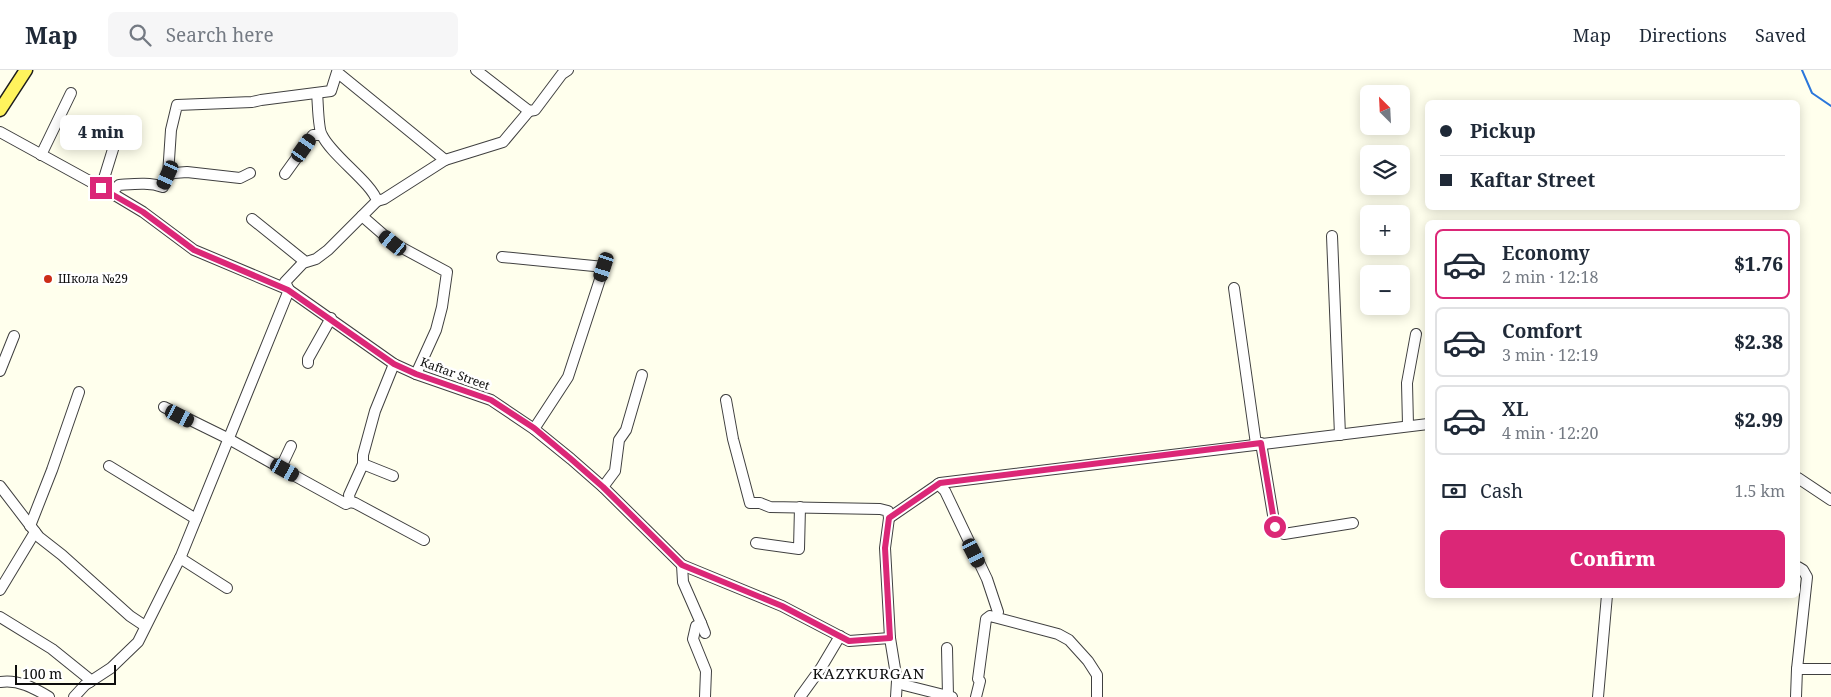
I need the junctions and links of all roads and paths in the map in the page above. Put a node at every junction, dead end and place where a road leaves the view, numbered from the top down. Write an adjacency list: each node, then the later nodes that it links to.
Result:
1 (26, 70): 7 (main road)
2 (476, 70): 8 (street)
3 (568, 70): 8 (street)
4 (337, 71): 6 (street); 13 (street)
5 (71, 92): 12 (street)
6 (317, 93): 11 (street); 16 (street)
7 (0, 110)
8 (530, 111): 13 (street)
9 (0, 132): 12 (street, Kaftar Street)
10 (90, 133): 17 (street)
11 (321, 135): 15 (street); 19 (street)
12 (41, 155): 17 (street, Kaftar Street)
13 (445, 160): 19 (street)
14 (250, 173): 16 (street)
15 (285, 174)
16 (168, 175): 18 (street)
17 (101, 188): 18 (street, Kaftar Street)
18 (111, 193): 26 (street, Kaftar Street)
19 (377, 201): 20 (street)
20 (362, 216): 24 (street); 33 (street)
21 (252, 219): 24 (street)
22 (1332, 236): 41 (street)
23 (502, 256): 40 (street)
24 (303, 263): 26 (street)
25 (1234, 288): 43 (street)
26 (288, 290): 27 (street, Kaftar Street); 42 (street)
27 (331, 318): 30 (street); 31 (street, Kaftar Street)
28 (1416, 334): 39 (street)
29 (14, 336): 32 (street)
30 (308, 363)
31 (394, 364): 33 (street, Kaftar Street); 45 (street)
32 (0, 371)
33 (416, 374): 40 (street, Kaftar Street)
34 (642, 375): 52 (street)
35 (79, 392): 59 (street)
36 (726, 400): 55 (street)
37 (164, 407): 42 (street)
38 (1425, 424): 39 (street)
39 (1408, 425): 41 (street)
40 (534, 428): 52 (street, Kaftar Street)
41 (1340, 435): 43 (street)
42 (227, 438): 47 (street); 57 (street)
43 (1259, 443): 50 (street); 58 (street)
44 (291, 446): 47 (street)
45 (364, 464): 48 (street); 54 (street)
46 (109, 466): 57 (street)
47 (276, 466): 54 (street)
48 (393, 476)
49 (1800, 479): 53 (street)
50 (938, 484): 56 (street); 69 (street)
51 (0, 486): 59 (street)
52 (603, 487): 63 (street, Kaftar Street)
53 (1831, 500)
54 (350, 502): 60 (street)
55 (800, 508): 56 (street); 61 (street)
56 (889, 518): 72 (street)
57 (196, 519): 62 (street)
58 (1353, 523)
59 (32, 529): 66 (street); 70 (street)
60 (424, 540)
61 (756, 543)
62 (180, 558): 65 (street); 70 (street)
63 (682, 565): 71 (street, Kaftar Street); 82 (street)
64 (1800, 569): 74 (street)
65 (227, 588)
66 (0, 590)
67 (1607, 598): 87 (street)
68 (0, 617): 78 (street)
69 (995, 617): 85 (street); 86 (street)
70 (145, 626): 78 (street)
71 (840, 636): 72 (street, Kaftar Street); 83 (street)
72 (890, 638): 76 (street)
73 (947, 648): 79 (street)
74 (1797, 668): 75 (street); 88 (street)
75 (1831, 669)
76 (897, 681): 79 (street); 84 (street)
77 (0, 682): 80 (street)
78 (90, 682): 81 (street)
79 (950, 696)
80 (49, 697)
81 (74, 697)
82 (705, 697)
83 (800, 697)
84 (896, 697)
85 (976, 697)
86 (1097, 697)
87 (1598, 697)
88 (1796, 697)

